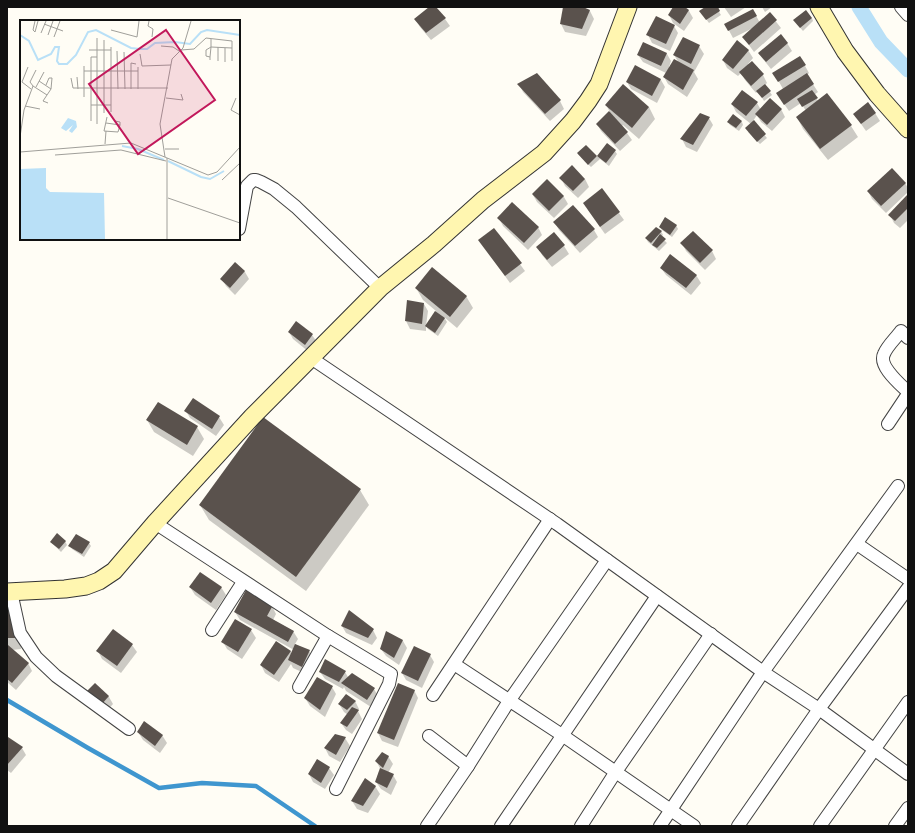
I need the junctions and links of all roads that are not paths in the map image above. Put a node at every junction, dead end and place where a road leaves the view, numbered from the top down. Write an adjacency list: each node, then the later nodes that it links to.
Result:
1 (628, 7): 7 (street)
2 (819, 7): 5 (street)
3 (901, 7): 4 (street)
4 (908, 15)
5 (908, 129)
6 (240, 224): 7 (street)
7 (380, 288): 9 (street)
8 (906, 331): 10 (street)
9 (311, 358): 13 (street); 14 (street)
10 (908, 393): 11 (street)
11 (888, 424)
12 (898, 486): 15 (street)
13 (550, 519): 16 (street); 25 (street)
14 (154, 523): 18 (street); 20 (street)
15 (857, 544): 17 (street); 26 (street)
16 (607, 560): 21 (street); 29 (street)
17 (908, 579)
18 (243, 582): 22 (street); 24 (street)
19 (908, 588): 31 (street)
20 (9, 592): 32 (street)
21 (657, 596): 23 (street); 33 (street)
22 (212, 630)
23 (711, 634): 26 (street); 37 (street)
24 (328, 636): 27 (street); 39 (street)
25 (454, 664): 28 (street); 29 (street)
26 (763, 672): 31 (street); 41 (street)
27 (299, 687)
28 (433, 695)
29 (509, 701): 33 (street); 36 (street)
30 (908, 702): 35 (street)
31 (819, 709): 35 (street); 47 (street)
32 (129, 729)
33 (562, 735): 37 (street); 43 (street)
34 (429, 736): 36 (street)
35 (874, 750): 38 (street); 48 (street)
36 (468, 766): 42 (street)
37 (615, 773): 41 (street); 44 (street)
38 (908, 774)
39 (336, 788)
40 (908, 808): 49 (street)
41 (671, 810): 45 (street); 46 (street)
42 (427, 826)
43 (500, 826)
44 (581, 826)
45 (660, 826)
46 (694, 826)
47 (738, 826)
48 (820, 826)
49 (895, 826)

